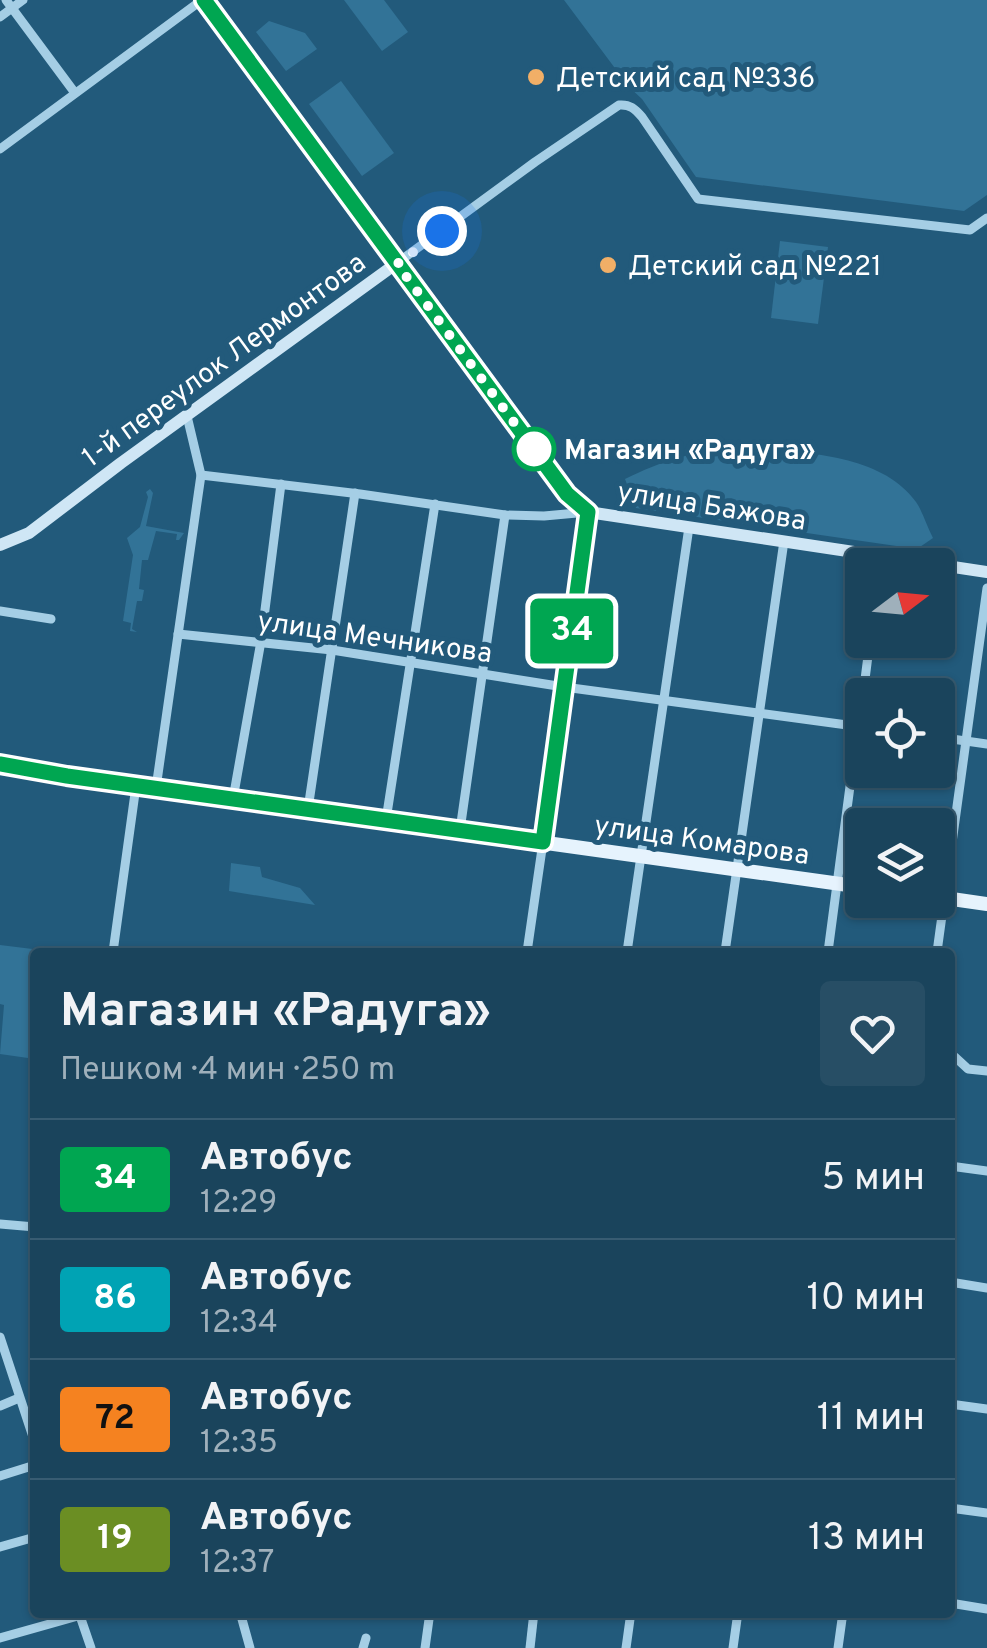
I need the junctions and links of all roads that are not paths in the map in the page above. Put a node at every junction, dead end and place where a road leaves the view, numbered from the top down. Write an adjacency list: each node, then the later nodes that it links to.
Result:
1 (23, 0): 3 (street)
2 (203, 0): 5 (street); 8 (main road, улица Бажова)
3 (9, 4): 4 (street); 5 (street)
4 (0, 17)
5 (76, 94): 6 (street)
6 (0, 148)
7 (987, 218): 8 (street, 1-й переулок Лермонтова)
8 (397, 264): 9 (main road, 1-й переулок Лермонтова); 14 (main road, улица Бажова)
9 (187, 416): 10 (street); 18 (main road, 1-й переулок Лермонтова)
10 (201, 475): 11 (street); 25 (street)
11 (281, 484): 12 (street); 26 (street)
12 (355, 493): 13 (street); 27 (street)
13 (435, 504): 15 (street); 28 (street)
14 (588, 512): 15 (street); 16 (main road, улица Бажова); 30 (main road)
15 (505, 514): 29 (street)
16 (689, 527): 17 (main road, улица Бажова); 31 (street)
17 (784, 541): 19 (main road, улица Бажова); 32 (street)
18 (1, 542)
19 (845, 553)
20 (955, 568): 21 (main road, улица Бажова)
21 (987, 572)
22 (987, 588): 35 (street)
23 (0, 611): 24 (street)
24 (51, 618)
25 (178, 634): 26 (street, улица Мечникова); 39 (street)
26 (261, 642): 27 (street, улица Мечникова); 41 (street)
27 (332, 650): 28 (street, улица Мечникова); 43 (street)
28 (410, 662): 29 (street, улица Мечникова); 44 (street)
29 (483, 674): 30 (street, улица Мечникова); 45 (street)
30 (564, 687): 31 (street, улица Мечникова); 46 (main road)
31 (664, 700): 32 (street, улица Мечникова); 47 (street)
32 (759, 713): 33 (street, улица Мечникова); 48 (street)
33 (845, 725)
34 (955, 740): 35 (street)
35 (966, 741): 36 (street); 42 (street)
36 (987, 744)
37 (0, 764): 38 (main road, улица Комарова)
38 (136, 786): 39 (main road, улица Комарова); 54 (street)
39 (156, 788): 41 (main road, улица Комарова)
40 (851, 788): 49 (street)
41 (233, 799): 43 (main road, улица Комарова)
42 (955, 808)
43 (308, 809): 44 (main road, улица Комарова)
44 (386, 820): 45 (main road, улица Комарова)
45 (460, 830): 46 (main road, улица Комарова)
46 (543, 842): 47 (main road, улица Комарова); 55 (street)
47 (642, 856): 48 (main road, улица Комарова); 56 (street)
48 (738, 870): 49 (main road, улица Комарова); 57 (street)
49 (838, 883): 50 (main road, улица Комарова); 58 (street)
50 (845, 884)
51 (955, 899): 52 (main road)
52 (987, 904)
53 (939, 918): 59 (street)
54 (113, 948)
55 (528, 948)
56 (628, 948)
57 (727, 948)
58 (829, 948)
59 (937, 948)
60 (955, 1058): 61 (street)
61 (987, 1071)
62 (955, 1167): 63 (street)
63 (987, 1171)
64 (0, 1224): 65 (street)
65 (30, 1227)
66 (955, 1283): 67 (street)
67 (987, 1288)
68 (0, 1337): 69 (street)
69 (19, 1398): 71 (street); 73 (street)
70 (955, 1405): 72 (street)
71 (0, 1406)
72 (987, 1409)
73 (30, 1429)
74 (30, 1467): 75 (street)
75 (0, 1476)
76 (955, 1509): 77 (street)
77 (987, 1514)
78 (30, 1538): 79 (street)
79 (0, 1547)
80 (955, 1604): 81 (street)
81 (987, 1609)
82 (66, 1618): 90 (street)
83 (80, 1618): 91 (street)
84 (242, 1618): 92 (street)
85 (429, 1618): 93 (street)
86 (533, 1618): 94 (street)
87 (630, 1618): 95 (street)
88 (737, 1618): 96 (street)
89 (842, 1618): 97 (street)
90 (0, 1638)
91 (91, 1648)
92 (250, 1648)
93 (425, 1648)
94 (530, 1648)
95 (626, 1648)
96 (733, 1648)
97 (838, 1648)

